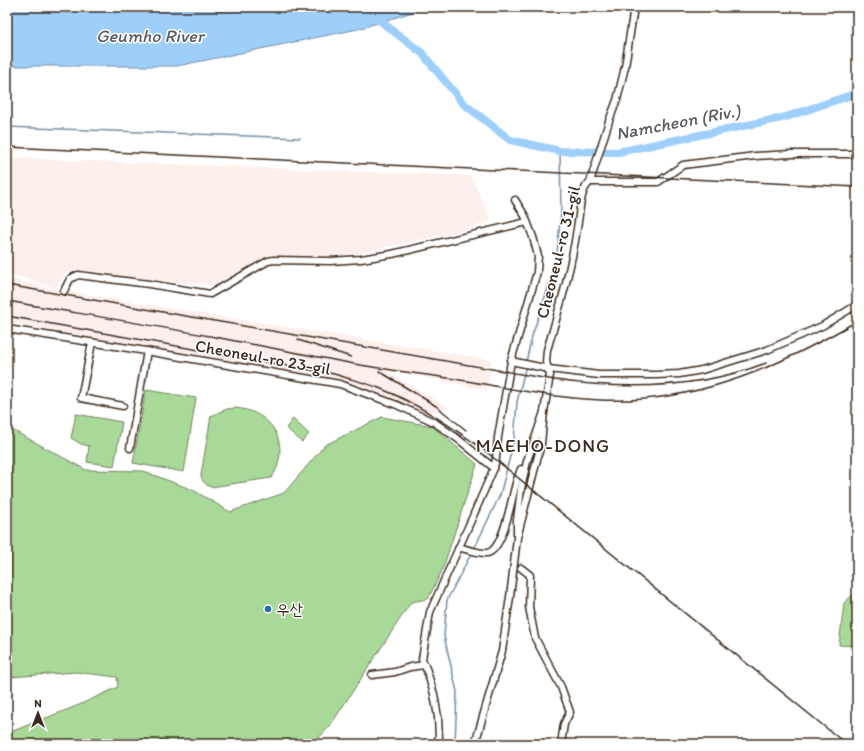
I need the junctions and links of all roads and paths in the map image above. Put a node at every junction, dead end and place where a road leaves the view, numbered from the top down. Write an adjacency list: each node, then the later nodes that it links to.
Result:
1 (634, 7): 3 (street, Cheoneul-ro 31-gil)
2 (857, 154): 3 (street)
3 (590, 182): 12 (street, Cheoneul-ro 31-gil)
4 (515, 200): 5 (street)
5 (527, 222): 6 (street); 11 (street)
6 (64, 291)
7 (857, 304): 12 (street)
8 (7, 329): 9 (street, Cheoneul-ro 23-gil)
9 (92, 343): 10 (street, Cheoneul-ro 23-gil); 13 (street)
10 (146, 351): 15 (street); 16 (street, Cheoneul-ro 23-gil)
11 (514, 362): 12 (street); 16 (street)
12 (549, 369): 14 (street, Cheoneul-ro 31-gil)
13 (123, 406)
14 (544, 412): 18 (street); 18 (street)
15 (130, 448)
16 (494, 468): 19 (street)
17 (521, 469): 19 (street)
18 (517, 538): 24 (street)
19 (462, 548): 21 (street)
20 (521, 568): 25 (street)
21 (424, 665): 22 (street); 23 (street)
22 (372, 674)
23 (435, 744)
24 (476, 744)
25 (561, 744)

